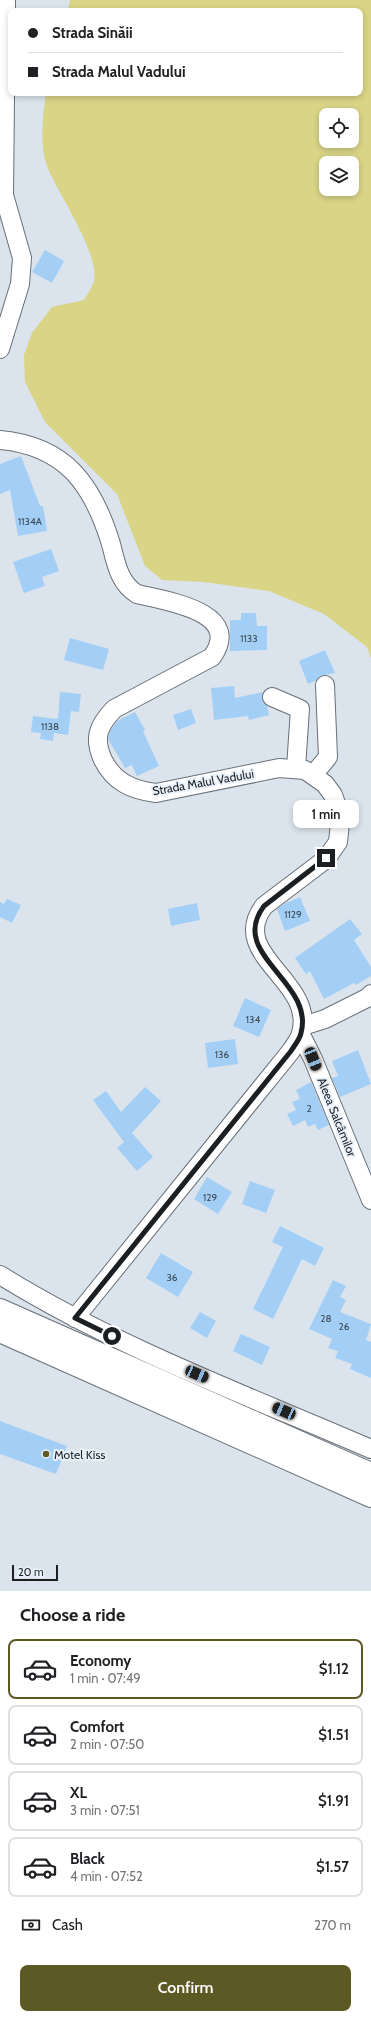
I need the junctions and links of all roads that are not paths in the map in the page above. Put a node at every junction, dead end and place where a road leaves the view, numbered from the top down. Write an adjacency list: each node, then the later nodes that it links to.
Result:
1 (6, 0): 2 (street)
2 (0, 349)
3 (0, 440): 6 (street, Strada Malul Vadului)
4 (325, 685): 7 (street)
5 (272, 697): 6 (street)
6 (296, 768): 7 (street, Strada Malul Vadului)
7 (313, 775): 9 (street, Strada Malul Vadului)
8 (371, 994): 9 (street)
9 (302, 1030): 10 (street, Aleea Salcâmilor); 13 (street)
10 (371, 1200)
11 (0, 1275): 13 (street)
12 (0, 1310): 16 (highway)
13 (75, 1318): 15 (street)
14 (0, 1331): 17 (highway)
15 (371, 1449)
16 (371, 1474)
17 (371, 1496)

